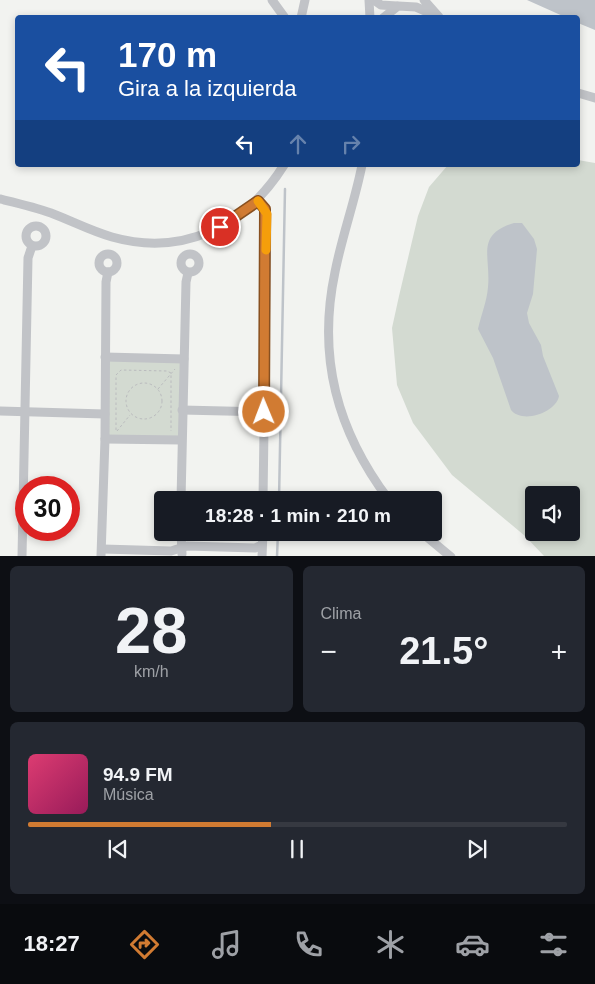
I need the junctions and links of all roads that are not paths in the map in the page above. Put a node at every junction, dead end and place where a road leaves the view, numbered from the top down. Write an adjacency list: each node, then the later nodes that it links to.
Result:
1 (272, 0): 8 (street)
2 (305, 0): 9 (street)
3 (369, 0): 10 (street)
4 (374, 0): 7 (street)
5 (408, 0): 7 (street)
6 (424, 0): 13 (street)
7 (398, 6): 11 (street); 12 (street)
8 (282, 15)
9 (302, 15)
10 (370, 15)
11 (387, 15)
12 (435, 15)
13 (438, 15)
14 (580, 94): 15 (street)
15 (595, 98)
16 (283, 167): 19 (street)
17 (362, 167): 34 (street)
18 (0, 199): 20 (street)
19 (258, 201): 20 (street); 28 (street)
20 (115, 238): 23 (street)
21 (32, 246): 27 (street)
22 (188, 273): 24 (street)
23 (105, 357): 24 (street); 29 (street)
24 (184, 359): 25 (street)
25 (182, 410): 28 (street); 31 (street)
26 (0, 411): 27 (street)
27 (24, 412): 29 (street); 40 (street)
28 (264, 412): 33 (street)
29 (105, 414): 30 (street)
30 (105, 439): 31 (street); 39 (street)
31 (181, 440): 32 (street)
32 (181, 491)
33 (263, 491)
34 (383, 491)
35 (262, 541): 37 (street)
36 (432, 541): 42 (street)
37 (262, 545): 38 (street); 41 (street)
38 (182, 553): 39 (street)
39 (101, 555)
40 (22, 556)
41 (262, 556)
42 (451, 556)

